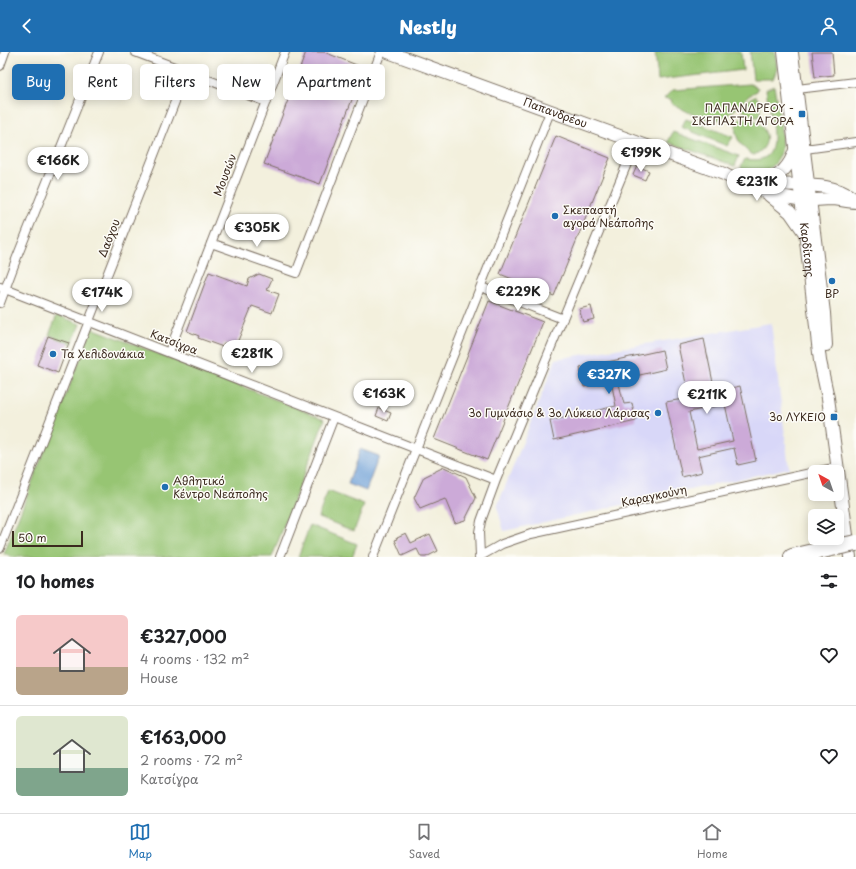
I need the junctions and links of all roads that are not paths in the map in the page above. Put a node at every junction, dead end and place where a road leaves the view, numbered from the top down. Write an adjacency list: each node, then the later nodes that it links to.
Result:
1 (5, 52): 10 (street)
2 (99, 52): 27 (street)
3 (135, 52): 9 (street)
4 (285, 52): 15 (street, Μουσών)
5 (381, 52): 25 (street)
6 (388, 52): 16 (main road, Παπανδρέου)
7 (784, 52): 19 (main road, Καρδίτσης)
8 (792, 52): 13 (main road, Καρδίτσης)
9 (168, 64)
10 (0, 66)
11 (209, 80): 15 (street)
12 (856, 82): 13 (street)
13 (797, 89): 19 (main road, Καρδίτσης)
14 (176, 100): 30 (street, Δαόχου)
15 (266, 102): 25 (street, Μουσών)
16 (550, 112): 17 (main road, Παπανδρέου); 26 (street)
17 (636, 142): 21 (main road, Παπανδρέου); 29 (street)
18 (856, 142): 19 (street)
19 (800, 149): 20 (main road, Καρδίτσης); 21 (main road)
20 (804, 185): 21 (main road); 22 (main road, Καρδίτσης); 23 (main road)
21 (763, 186): 22 (main road); 24 (main road)
22 (811, 200): 23 (main road); 24 (main road, Καρδίτσης); 32 (main road, Καρδίτσης)
23 (856, 201)
24 (806, 234): 32 (main road, Καρδίτσης)
25 (211, 243): 31 (street, Μουσών)
26 (481, 287): 29 (street); 34 (street)
27 (3, 288): 28 (street); 30 (street, Κατσίγρα)
28 (0, 303)
29 (563, 319): 37 (street)
30 (88, 321): 31 (street, Κατσίγρα); 40 (street, Δαόχου)
31 (169, 352): 33 (street, Κατσίγρα)
32 (828, 398): 35 (main road, Καρδίτσης)
33 (334, 417): 34 (street, Κατσίγρα); 41 (street)
34 (416, 448): 37 (street, Κατσίγρα); 42 (street)
35 (838, 465)
36 (808, 474): 43 (street, Καραγκούνη)
37 (496, 480): 43 (street)
38 (843, 501): 45 (main road, Καρδίτσης)
39 (856, 543): 44 (highway, bridge)
40 (0, 548)
41 (280, 557)
42 (373, 557)
43 (480, 557)
44 (792, 557)
45 (850, 557)

